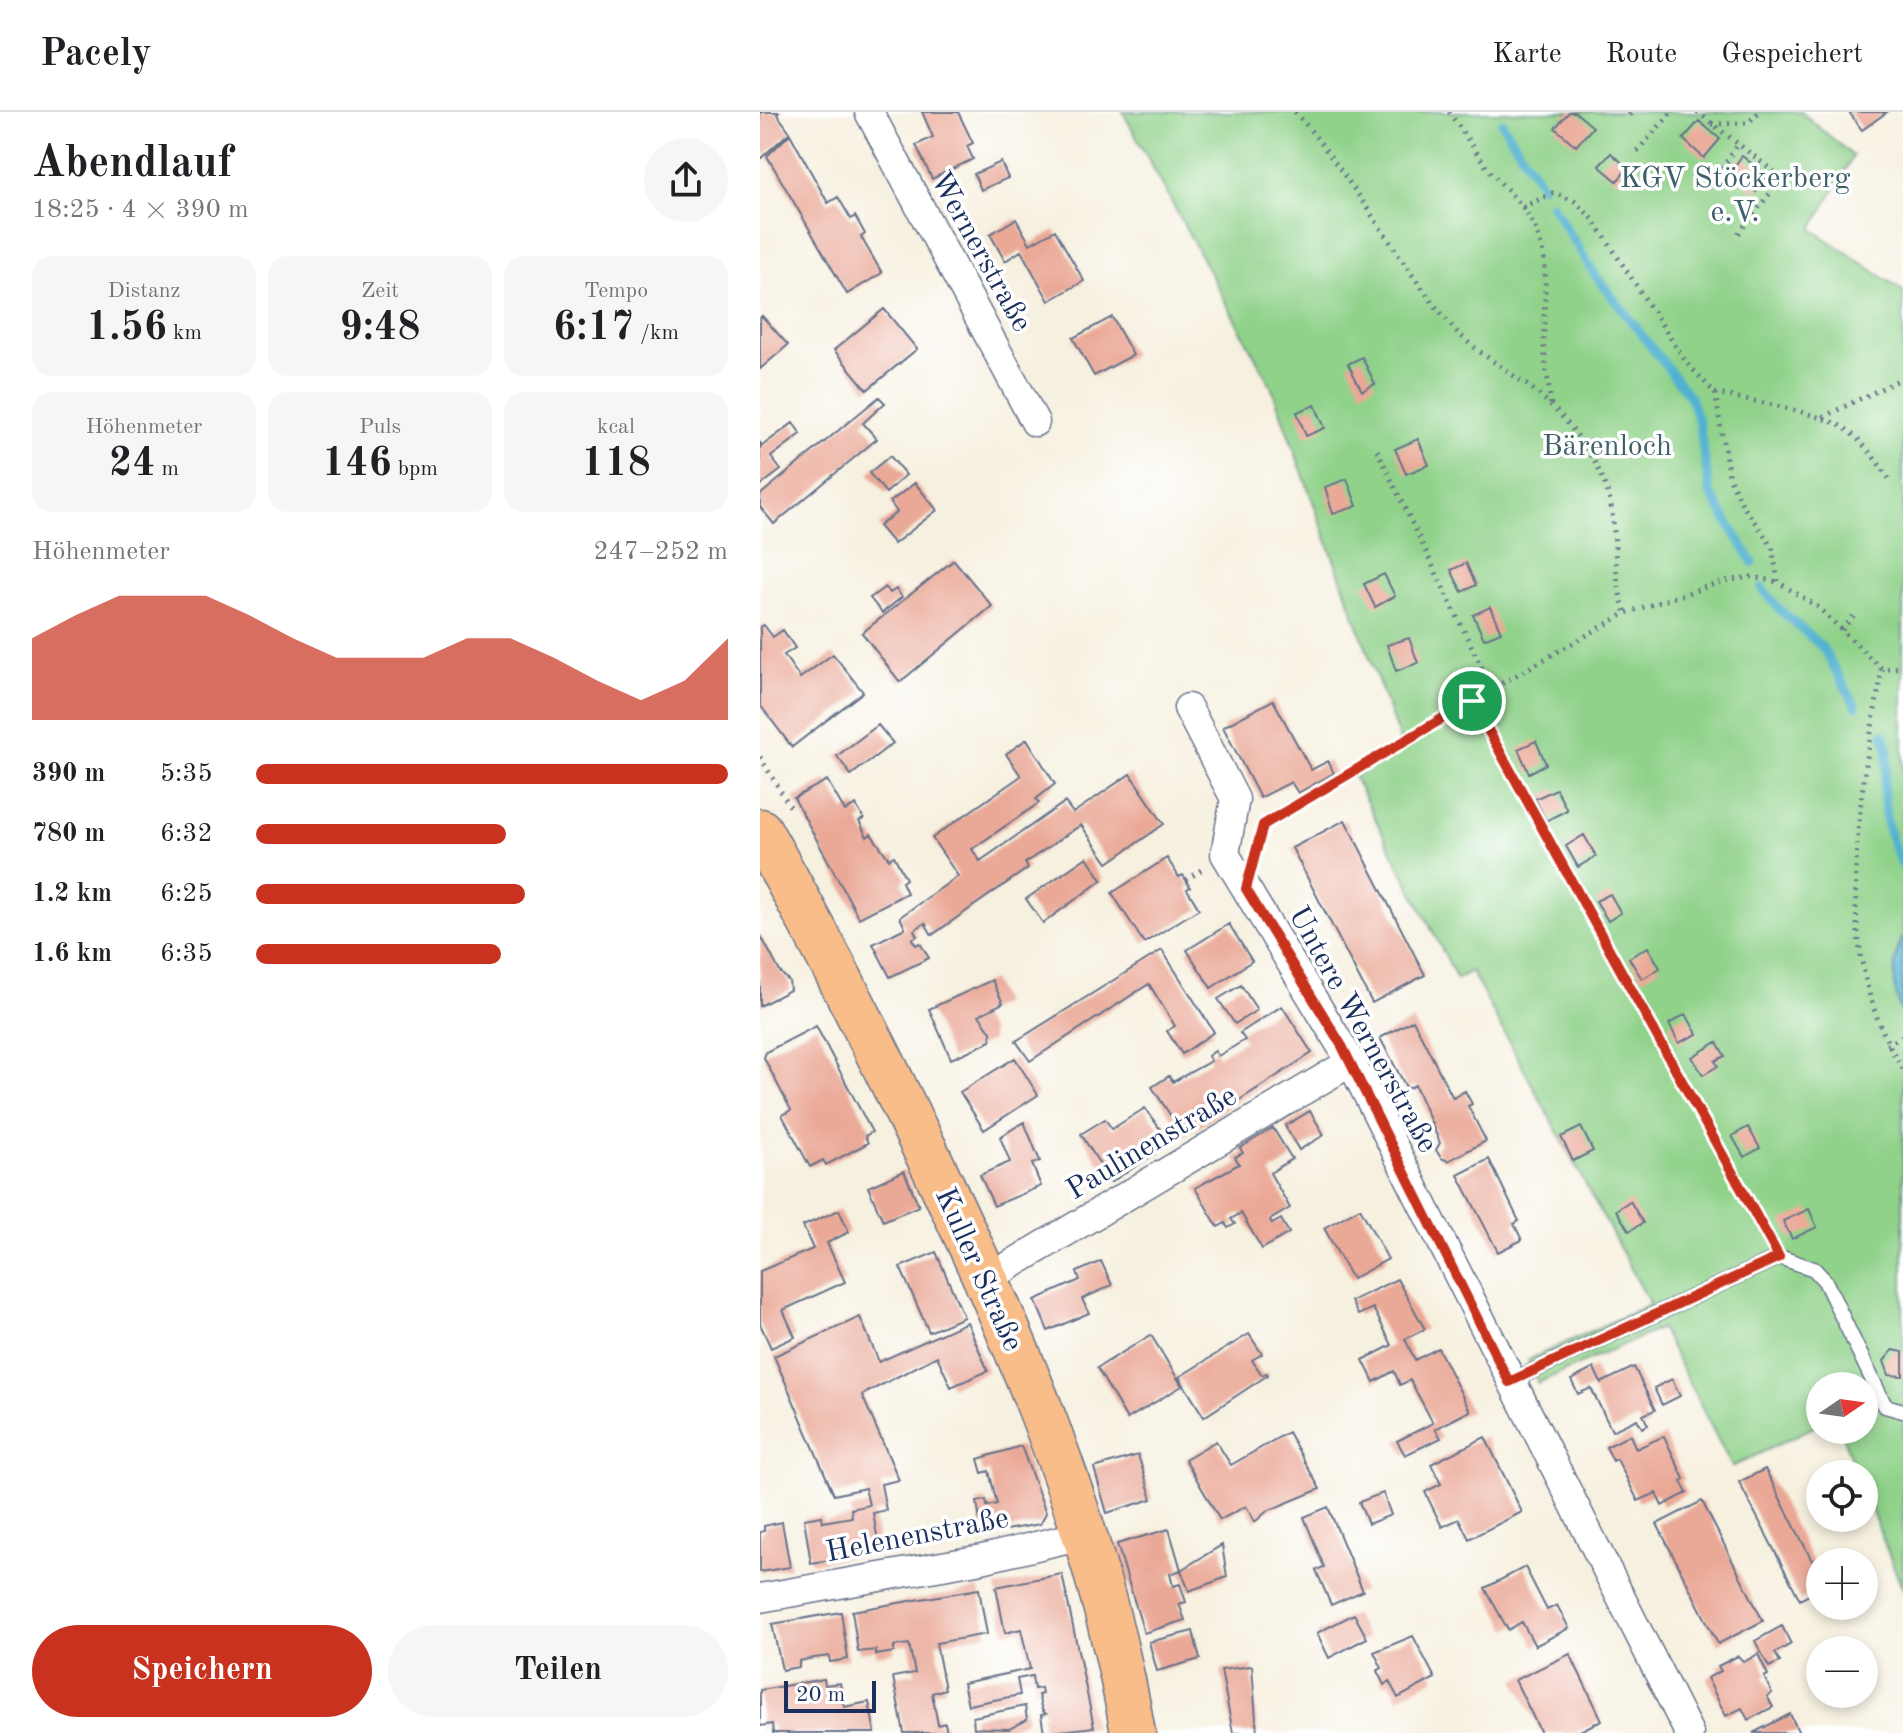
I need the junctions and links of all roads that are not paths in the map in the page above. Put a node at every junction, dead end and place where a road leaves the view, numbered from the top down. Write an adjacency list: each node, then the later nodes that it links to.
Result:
1 (869, 112): 2 (street, Wernerstraße)
2 (1035, 422)
3 (1188, 708): 5 (street, Untere Wernerstraße)
4 (760, 831): 6 (main road, Kuller Straße)
5 (1351, 1062): 6 (street, Paulinenstraße); 7 (street, Untere Wernerstraße)
6 (987, 1279): 9 (main road, Kuller Straße)
7 (1509, 1382): 8 (lane); 12 (street, Untere Wernerstraße)
8 (1903, 1411)
9 (1086, 1534): 10 (street, Helenenstraße); 11 (main road, Kuller Straße)
10 (760, 1598)
11 (1133, 1733)
12 (1689, 1733)

